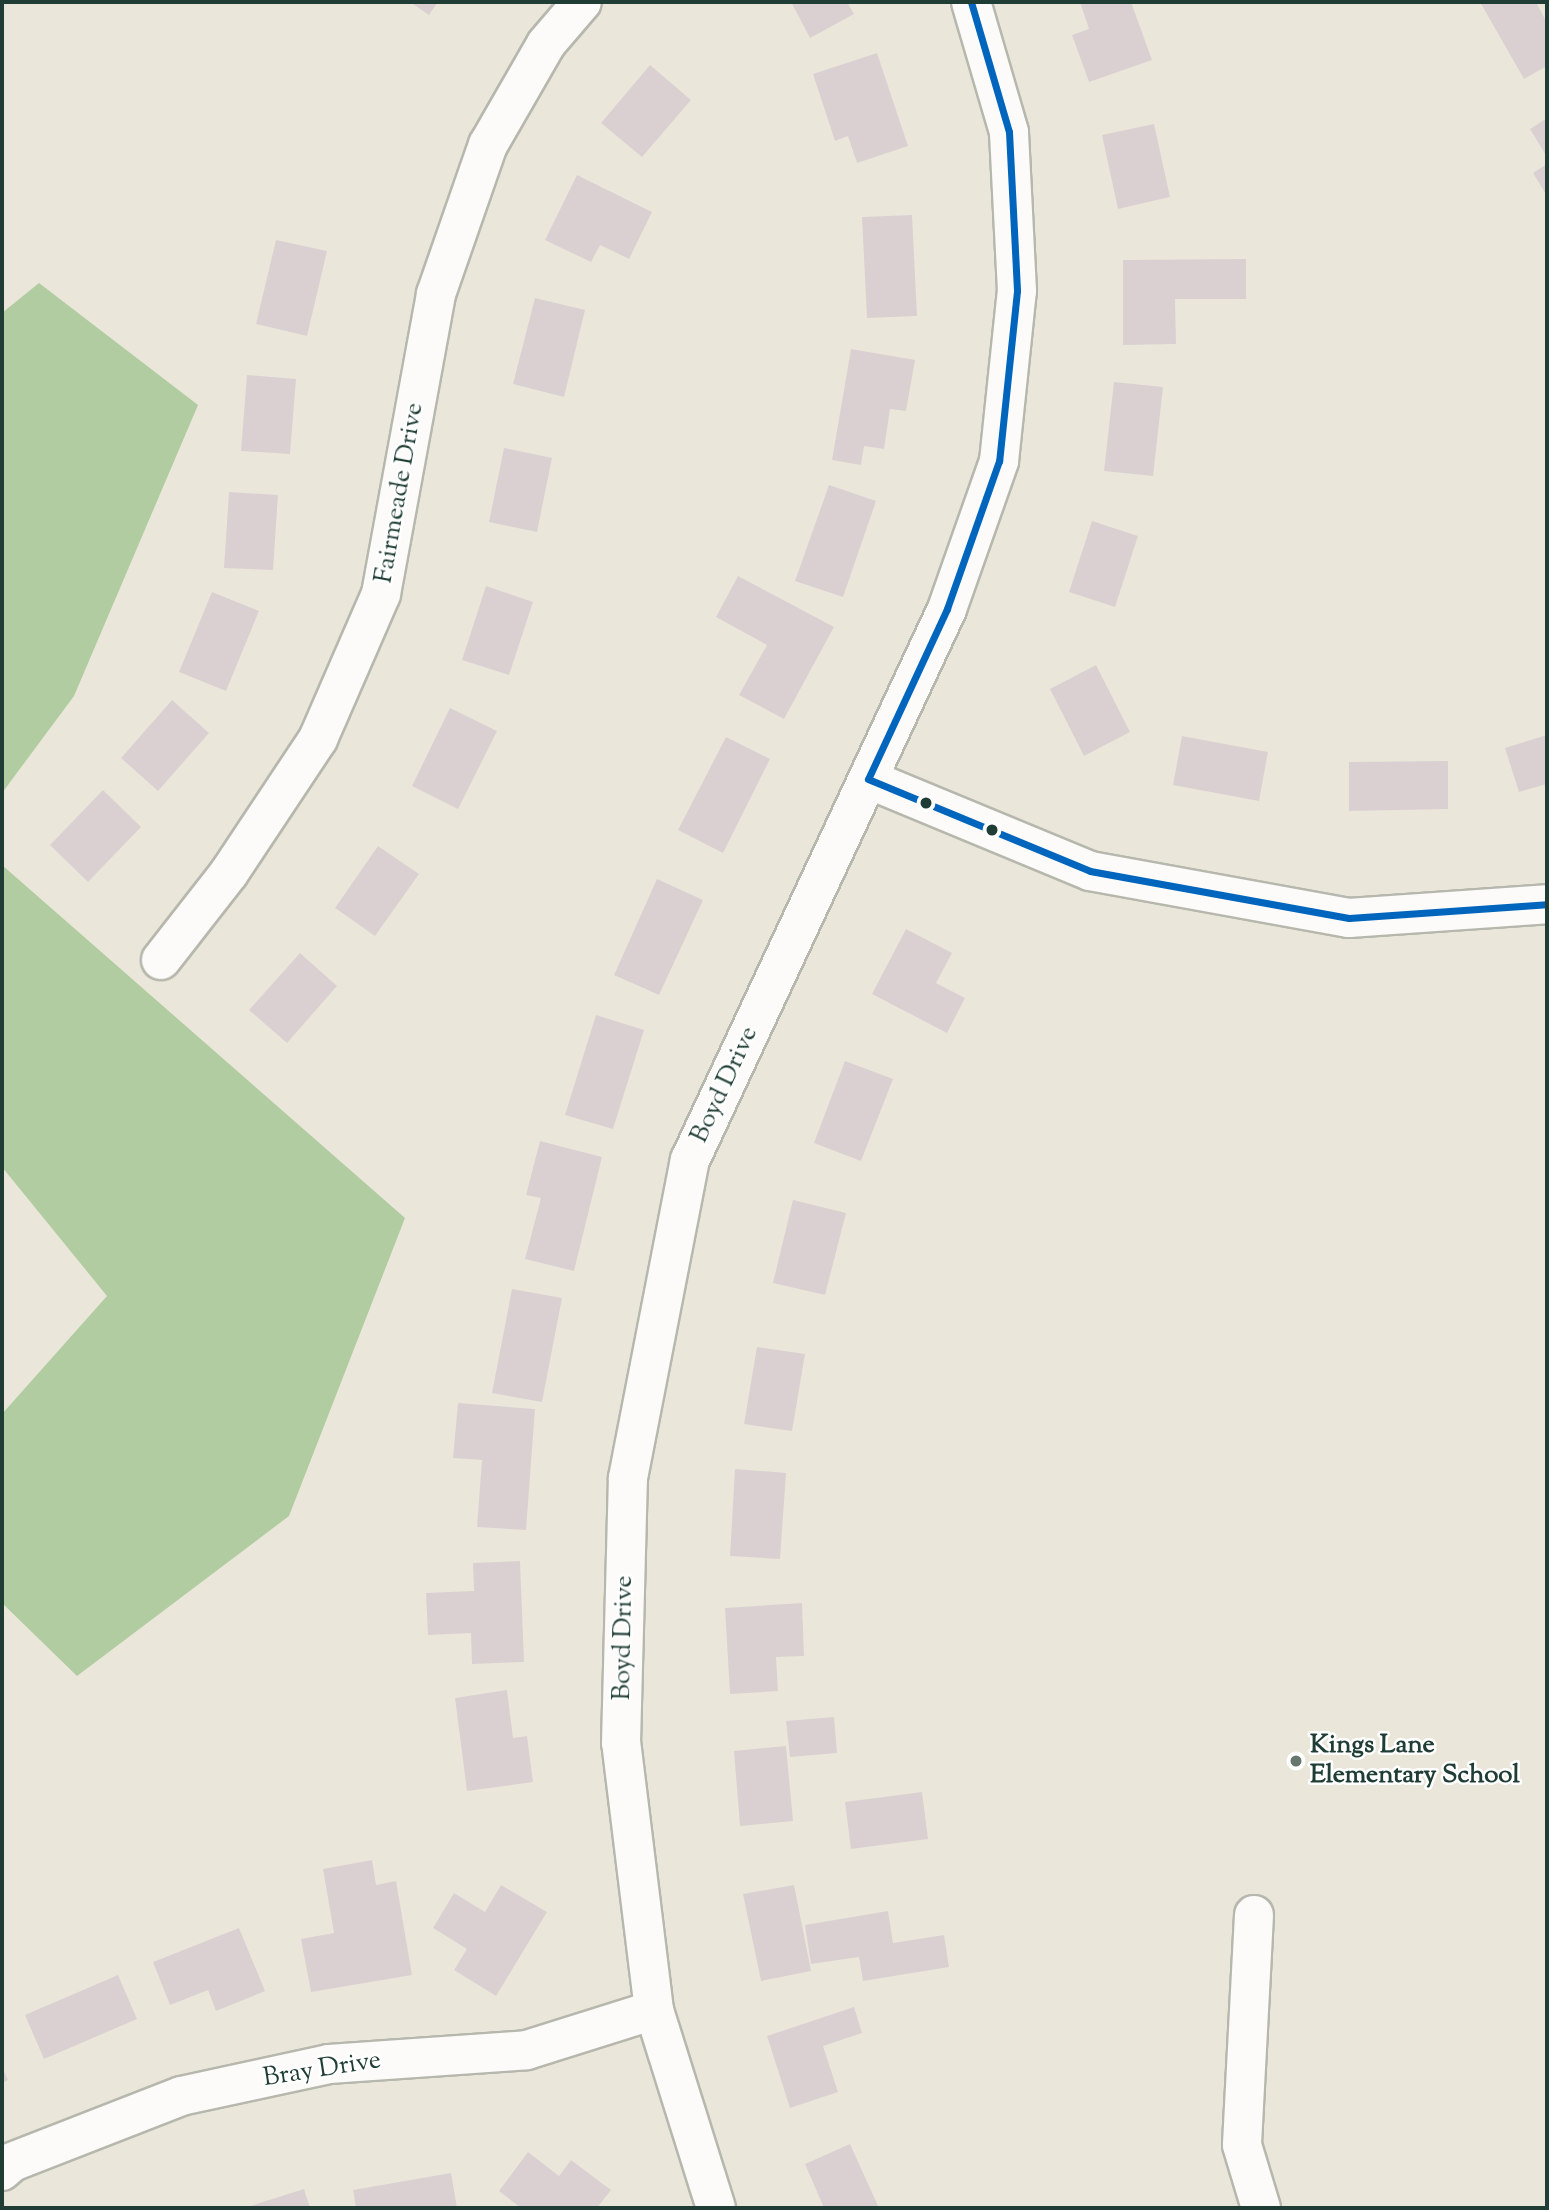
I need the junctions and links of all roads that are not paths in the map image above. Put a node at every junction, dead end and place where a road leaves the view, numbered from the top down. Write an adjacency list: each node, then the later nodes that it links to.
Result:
1 (582, 2): 5 (street, Fairmeade Drive)
2 (971, 2): 3 (street, Boyd Drive)
3 (868, 779): 4 (street); 7 (street, Boyd Drive)
4 (1547, 904)
5 (161, 960)
6 (1254, 1915): 10 (street)
7 (654, 2010): 8 (street, Bray Drive); 9 (street, Boyd Drive)
8 (2, 2171)
9 (716, 2208)
10 (1261, 2208)

